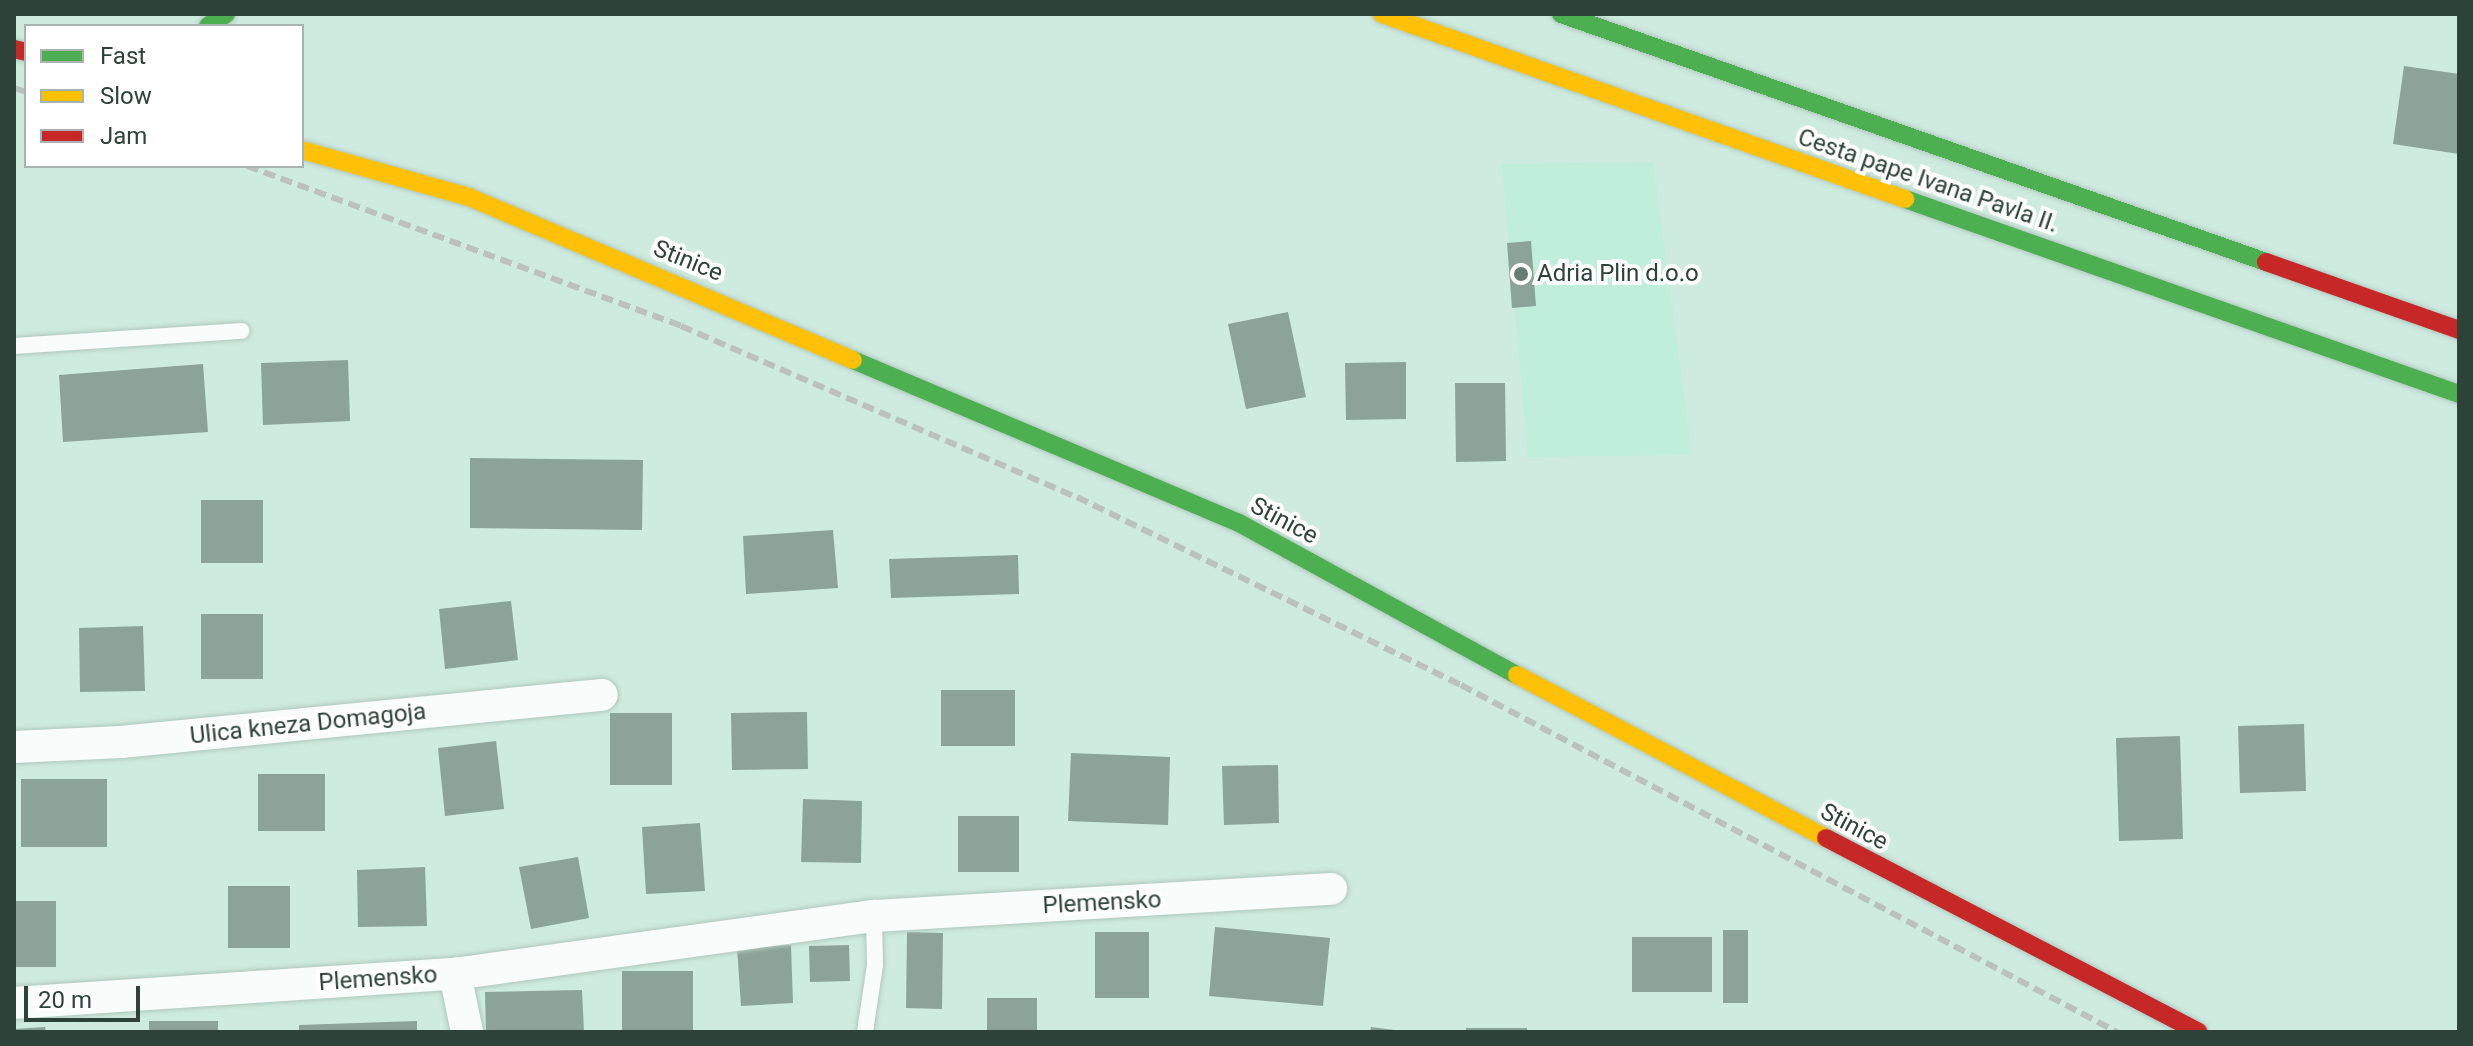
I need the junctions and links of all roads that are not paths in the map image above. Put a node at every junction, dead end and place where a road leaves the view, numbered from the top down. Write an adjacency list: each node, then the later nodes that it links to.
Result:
1 (1382, 14): 7 (street, Cesta pape Ivana Pavla II.)
2 (1561, 14): 4 (street, Cesta pape Ivana Pavla II.)
3 (304, 151): 16 (street, Stinice)
4 (2459, 330)
5 (242, 331): 6 (lane)
6 (14, 346)
7 (2459, 394)
8 (602, 695): 9 (street, Ulica kneza Domagoja)
9 (14, 747)
10 (1331, 889): 11 (street, Plemensko)
11 (874, 916): 12 (street, Plemensko); 15 (lane)
12 (455, 974): 13 (street, Plemensko); 14 (street, Plemensko)
13 (14, 1003)
14 (467, 1032)
15 (865, 1032)
16 (2199, 1032)

